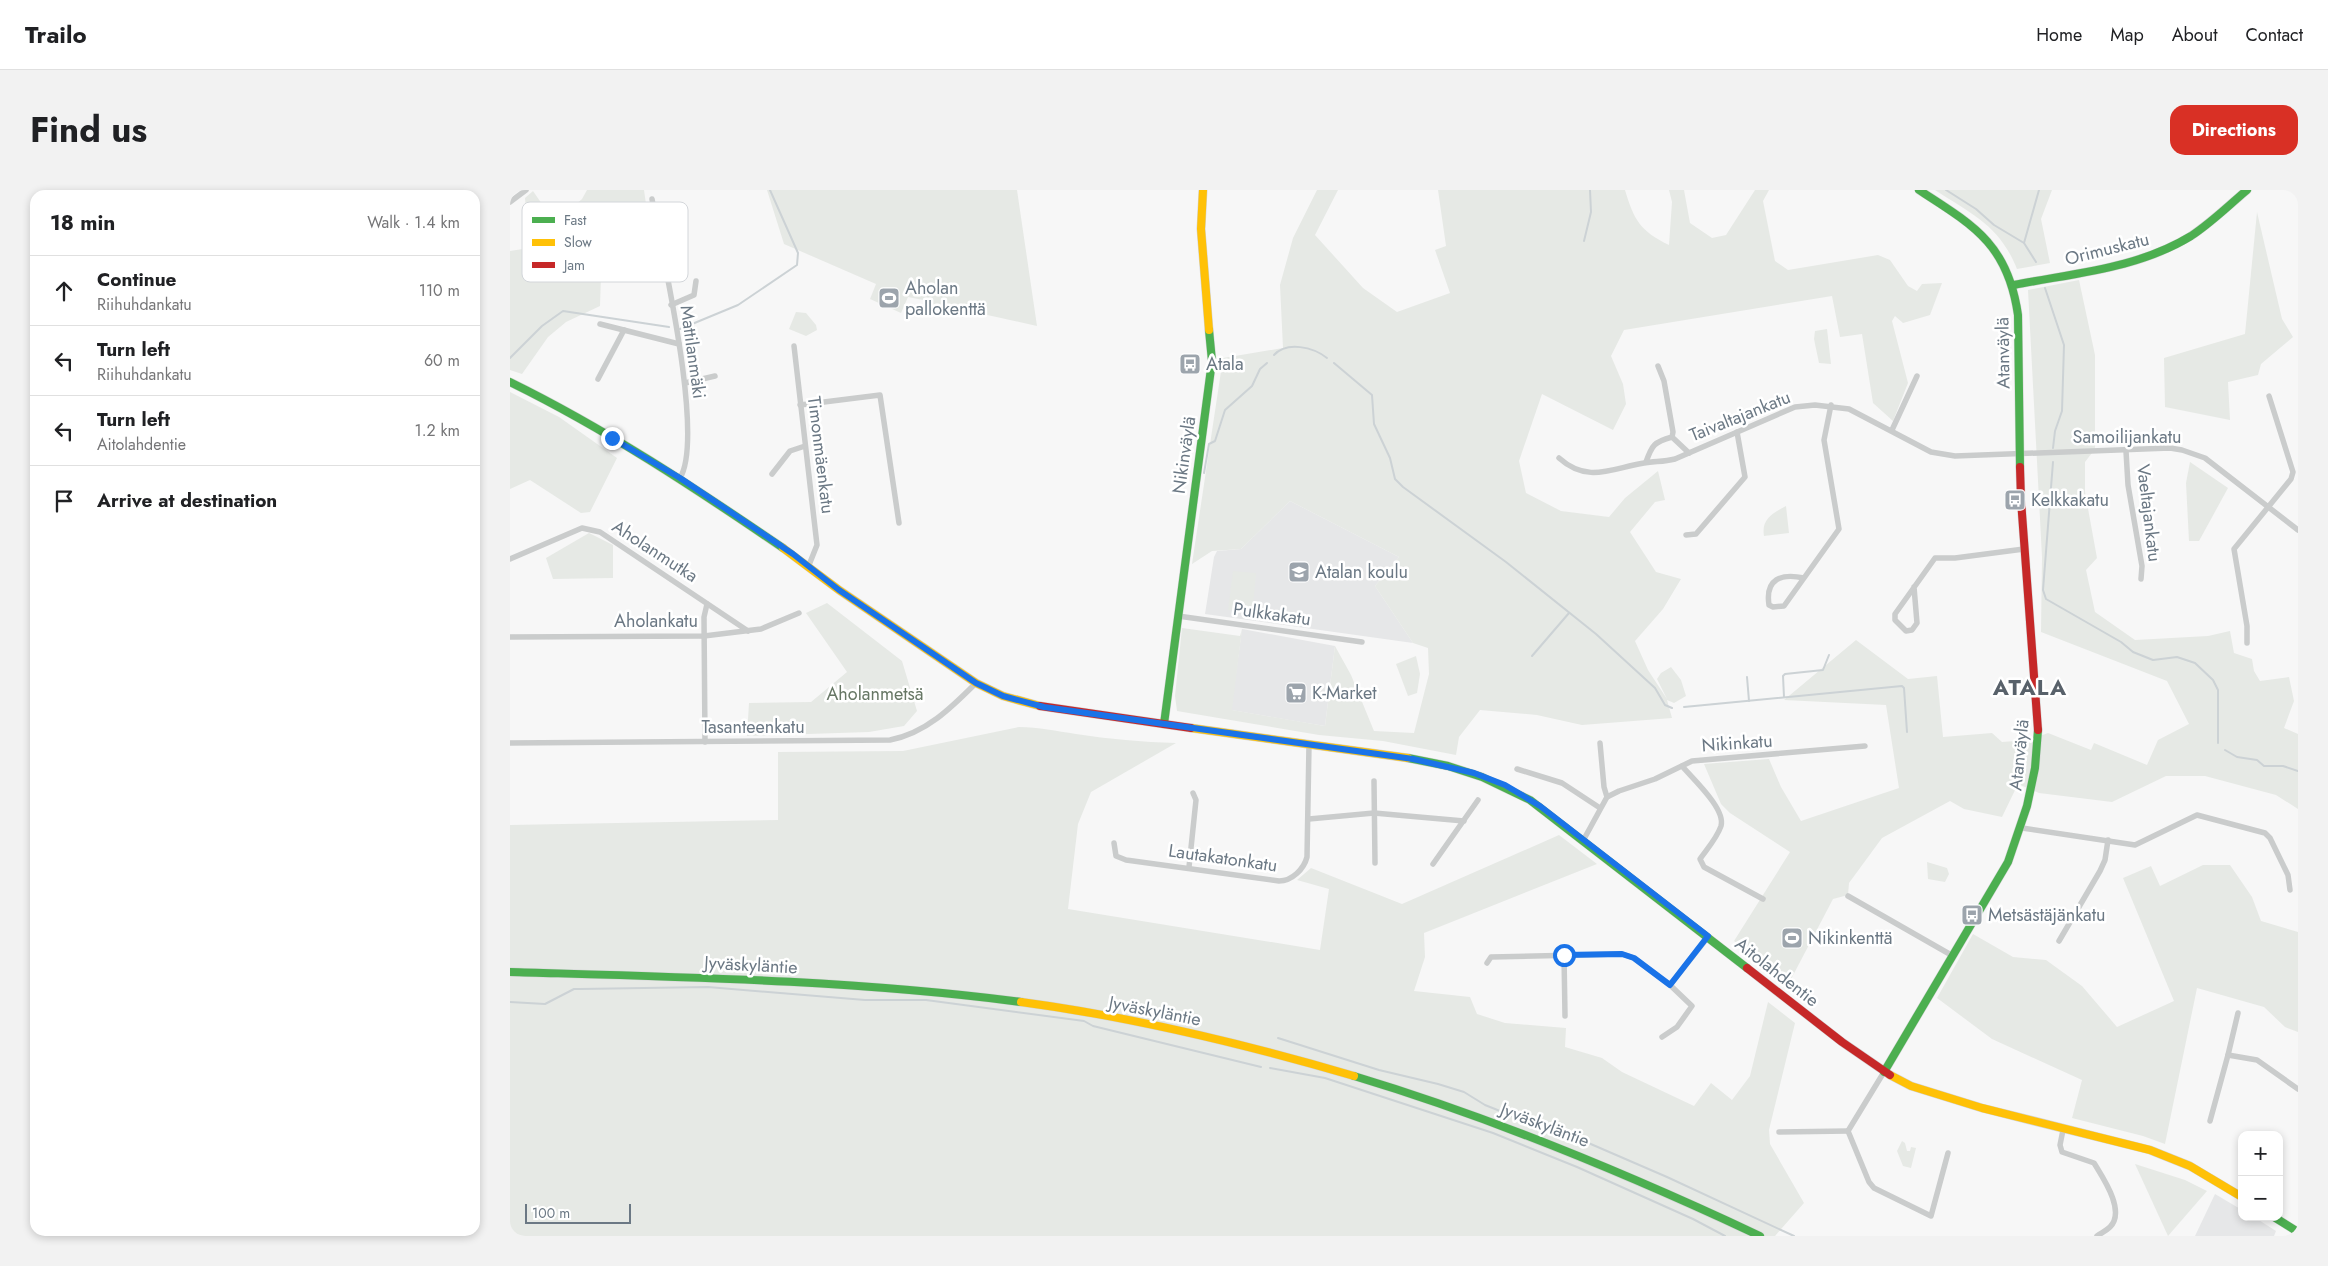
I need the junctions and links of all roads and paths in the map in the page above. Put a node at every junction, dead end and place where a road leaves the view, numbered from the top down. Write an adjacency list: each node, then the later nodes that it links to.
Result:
1 (526, 190): 5 (street)
2 (1203, 190): 46 (main road, Nikinväylä)
3 (1919, 190): 8 (main road)
4 (2247, 190): 8 (main road, Orimuskatu)
5 (510, 202)
6 (696, 281): 9 (street)
7 (667, 282): 9 (street, Mattilanmäki)
8 (2014, 285): 29 (main road, Atanväylä)
9 (671, 305): 12 (street, Mattilanmäki)
10 (600, 324): 11 (street)
11 (624, 330): 12 (street); 17 (street)
12 (679, 344): 19 (street, Mattilanmäki)
13 (794, 346): 21 (street, Timonmäenkatu)
14 (1658, 366): 25 (street)
15 (715, 376): 19 (street)
16 (1917, 376): 23 (street)
17 (598, 379)
18 (510, 382): 33 (main road, Aitolahdentie)
19 (685, 383): 33 (street, Mattilanmäki)
20 (2270, 396): 34 (street)
21 (800, 405): 26 (street, Timonmäenkatu); 35 (street)
22 (1831, 405): 23 (street, Taivaltajankatu); 24 (street, Taivaltajankatu); 41 (street)
23 (1892, 430): 29 (street, Taivaltajankatu)
24 (1737, 432): 28 (street, Taivaltajankatu); 37 (street)
25 (1672, 437): 28 (street); 31 (street)
26 (805, 446): 32 (street); 40 (street, Timonmäenkatu)
27 (2126, 451): 29 (street, Samoilijankatu); 34 (street, Samoilijankatu); 42 (street, Vaeltajankatu)
28 (1689, 453): 31 (street, Taivaltajankatu)
29 (2019, 455): 38 (main road, Atanväylä)
30 (1559, 458): 31 (street, Taivaltajankatu)
31 (1646, 462)
32 (772, 474)
33 (680, 478): 40 (main road, Aitolahdentie)
34 (2268, 507): 36 (street, Samoilijankatu); 51 (street)
35 (899, 523)
36 (2298, 530)
37 (1686, 536)
38 (2024, 550): 43 (street); 69 (main road, Atanväylä)
39 (510, 559): 44 (street, Aholanmutka)
40 (809, 565): 52 (main road, Aitolahdentie)
41 (1804, 578): 41 (street)
42 (2141, 579)
43 (1914, 587): 43 (street)
44 (707, 604): 47 (street, Aholanmutka); 48 (street)
45 (799, 613): 47 (street, Aholankatu)
46 (1178, 616): 50 (street, Pulkkakatu); 53 (main road, Nikinväylä)
47 (749, 631): 48 (street, Aholankatu)
48 (704, 636): 49 (street, Aholankatu); 54 (street)
49 (510, 637)
50 (1362, 642)
51 (2247, 642)
52 (976, 683): 53 (main road, Aitolahdentie); 54 (street, Tasanteenkatu)
53 (1164, 724): 57 (main road, Aitolahdentie)
54 (705, 742): 55 (street, Tasanteenkatu)
55 (510, 743)
56 (1600, 743): 63 (street)
57 (1309, 744): 67 (street, Lautakatonkatu); 70 (main road, Aitolahdentie)
58 (1865, 746): 59 (street, Nikinkatu)
59 (1682, 766): 63 (street, Nikinkatu); 78 (street)
60 (1517, 769): 65 (street)
61 (1374, 781): 66 (street)
62 (1193, 794): 75 (street)
63 (1607, 797): 65 (street)
64 (1478, 800): 68 (street)
65 (1600, 808): 70 (street)
66 (1374, 813): 67 (street); 68 (street); 73 (street)
67 (1309, 818): 75 (street, Lautakatonkatu)
68 (1464, 821): 74 (street)
69 (2022, 828): 71 (street); 82 (main road, Atanväylä)
70 (1584, 840): 79 (main road, Aitolahdentie)
71 (2108, 840): 76 (street); 80 (street)
72 (1114, 843): 75 (street, Lautakatonkatu)
73 (1375, 863)
74 (1433, 864)
75 (1189, 867)
76 (2290, 890)
77 (1848, 896): 82 (street)
78 (1763, 899)
79 (1708, 936): 85 (street); 90 (main road, Aitolahdentie)
80 (2059, 941)
81 (1564, 955): 83 (street); 85 (street); 87 (street)
82 (1953, 956): 90 (main road, Atanväylä)
83 (1487, 963)
84 (510, 972): 100 (main road, Jyväskyläntie)
85 (1670, 985): 88 (street)
86 (2238, 1013): 89 (street)
87 (1565, 1016)
88 (1662, 1038)
89 (2228, 1055): 91 (street); 92 (street)
90 (1884, 1072): 93 (main road, Aitolahdentie); 94 (street)
91 (2298, 1089)
92 (2210, 1121)
93 (2063, 1130): 97 (main road, Aitolahdentie); 101 (street)
94 (1848, 1131): 95 (street); 96 (street)
95 (1779, 1132)
96 (1948, 1152)
97 (2238, 1195)
98 (2280, 1221): 99 (main road)
99 (2298, 1232)
100 (1760, 1236)
101 (2097, 1236)

